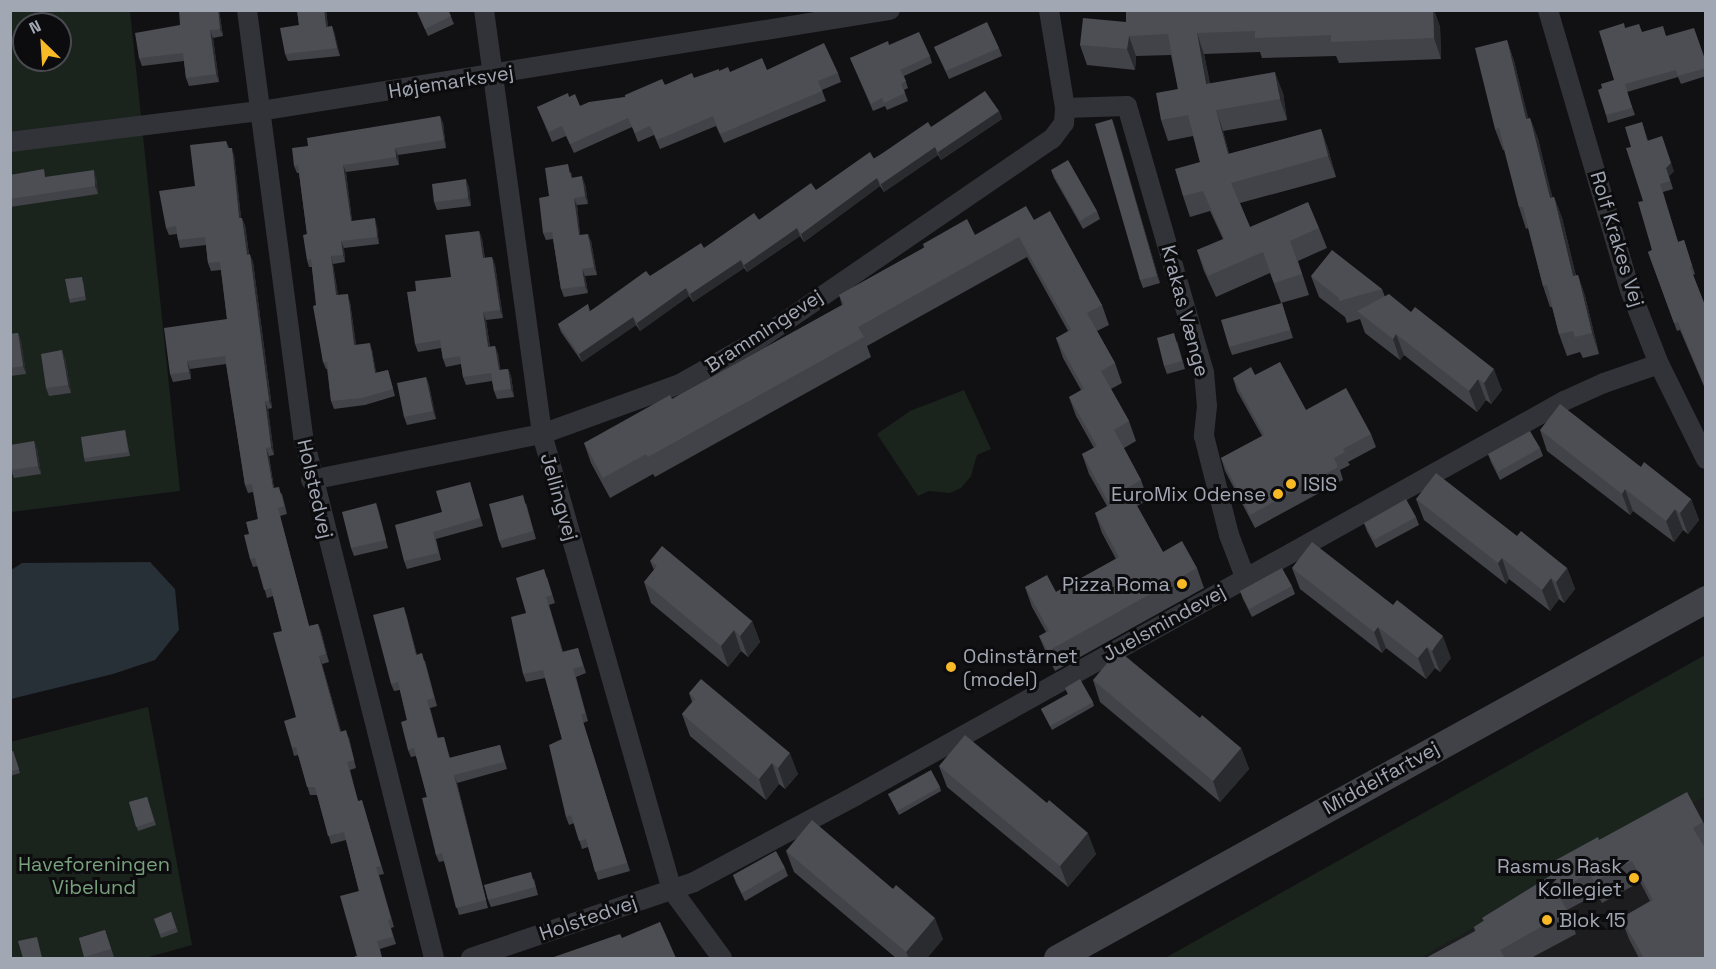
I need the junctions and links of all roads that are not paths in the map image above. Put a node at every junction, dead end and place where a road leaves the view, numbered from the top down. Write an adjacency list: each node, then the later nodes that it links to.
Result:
1 (248, 10): 8 (street, Holstedvej)
2 (484, 10): 6 (street, Jellingvej)
3 (890, 10): 6 (street, Højemarksvej)
4 (1049, 10): 7 (street, Brammingevej)
5 (1548, 10): 10 (street, Rolf Krakes Vej)
6 (493, 75): 8 (street, Højemarksvej); 11 (street, Jellingvej)
7 (1065, 108): 11 (street, Brammingevej); 14 (street, Krakas Vænge)
8 (260, 111): 9 (street, Højemarksvej); 13 (street, Holstedvej)
9 (10, 142)
10 (1659, 364): 12 (street, Rolf Krakes Vej); 14 (street, Juelsmindevej)
11 (542, 434): 13 (street, Brammingevej); 16 (street, Jellingvej)
12 (1706, 459)
13 (312, 480): 17 (street, Holstedvej)
14 (1245, 577): 16 (street, Juelsmindevej)
15 (1706, 599): 20 (main road, Middelfartvej)
16 (672, 890): 18 (street, Holstedvej); 19 (street, Jellingvej)
17 (434, 958)
18 (471, 958)
19 (722, 958)
20 (1058, 958)

